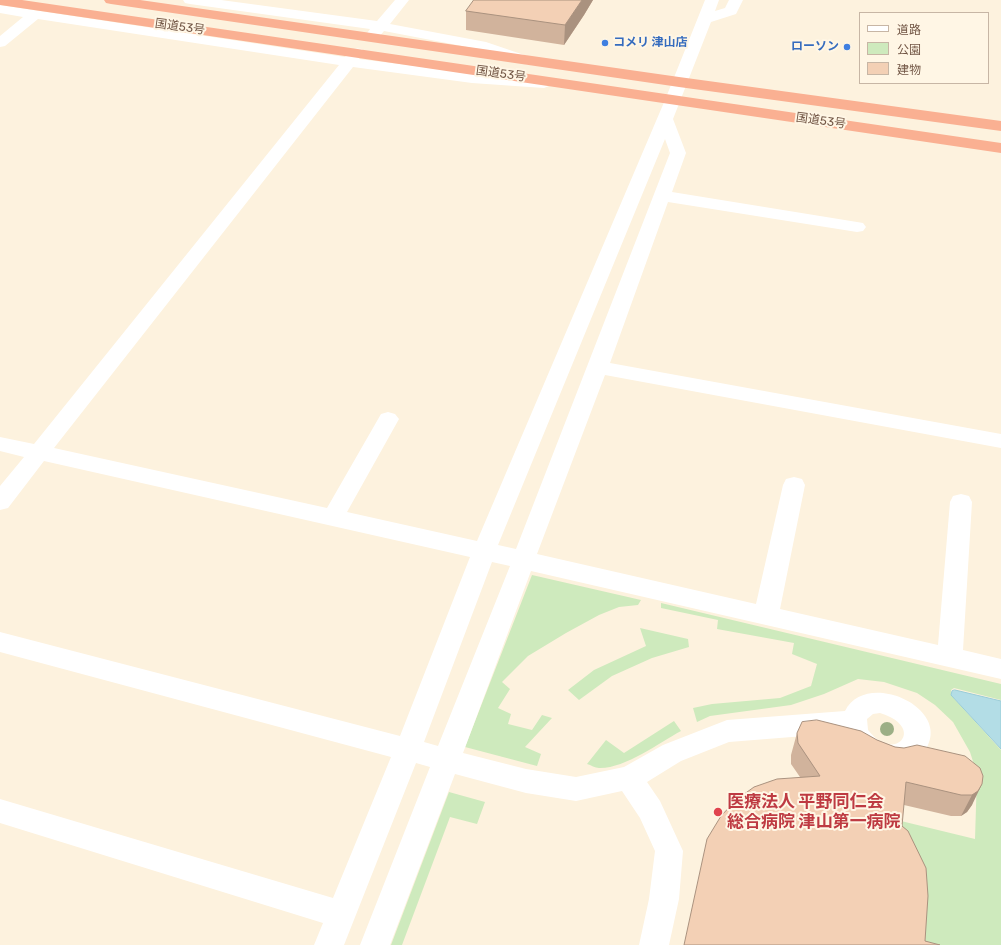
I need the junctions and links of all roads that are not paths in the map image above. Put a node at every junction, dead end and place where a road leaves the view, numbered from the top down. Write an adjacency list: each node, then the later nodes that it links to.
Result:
1 (190, 0): 11 (street)
2 (402, 0): 11 (street)
3 (712, 0): 10 (street)
4 (736, 0): 10 (street)
5 (0, 1): 13 (highway, 国道53号)
6 (118, 1): 8 (highway, 国道53号)
7 (0, 9): 9 (street)
8 (172, 9): 11 (highway, 国道53号); 13 (highway)
9 (35, 14): 12 (street); 13 (street)
10 (704, 19): 15 (street)
11 (376, 32): 14 (highway); 15 (highway, 国道53号)
12 (0, 43)
13 (353, 57): 14 (highway, 国道53号); 24 (street)
14 (580, 86): 15 (highway, 国道53号)
15 (672, 100): 16 (highway, 国道53号); 17 (highway, 国道53号); 18 (street); 29 (street)
16 (1001, 126)
17 (1001, 148)
18 (662, 196): 19 (street); 20 (street)
19 (858, 227)
20 (598, 367): 22 (street); 30 (street)
21 (388, 420): 28 (street)
22 (1001, 441)
23 (0, 444): 24 (street)
24 (40, 453): 26 (street); 28 (street)
25 (794, 485): 31 (street)
26 (0, 502)
27 (961, 502): 33 (street)
28 (333, 518): 29 (street)
29 (484, 551): 30 (street); 36 (street)
30 (522, 560): 31 (street); 37 (street)
31 (766, 615): 33 (street)
32 (0, 642): 36 (street)
33 (950, 657): 34 (street)
34 (1001, 669)
35 (853, 721): 38 (street)
36 (408, 749): 37 (street); 40 (street)
37 (447, 759): 38 (street); 42 (street)
38 (629, 778): 43 (street)
39 (0, 811): 40 (street)
40 (341, 914): 41 (street)
41 (328, 945)
42 (375, 945)
43 (654, 945)

